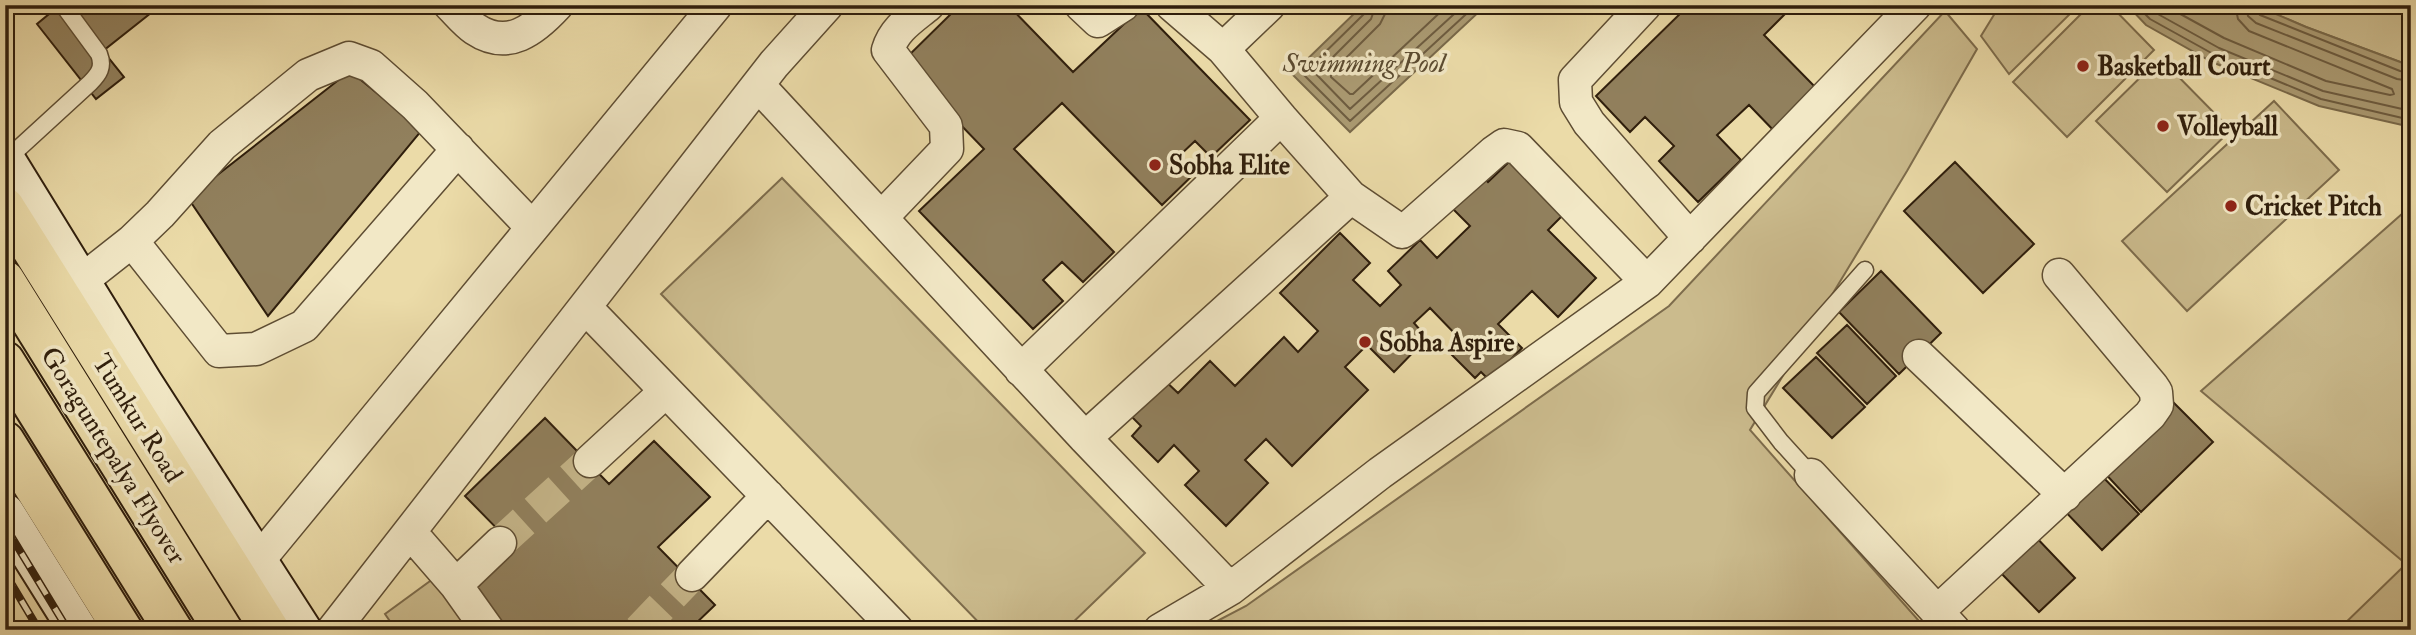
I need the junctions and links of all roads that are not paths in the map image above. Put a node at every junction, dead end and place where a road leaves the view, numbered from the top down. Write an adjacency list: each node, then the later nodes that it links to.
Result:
1 (63, 5): 17 (lane)
2 (450, 5): 3 (street)
3 (557, 5)
4 (716, 5): 21 (street)
5 (827, 5): 14 (street)
6 (928, 5): 20 (street)
7 (1081, 5): 8 (street)
8 (1123, 5)
9 (1172, 5): 13 (street)
10 (1269, 5): 13 (street)
11 (1644, 5): 22 (street)
12 (1915, 5): 22 (street)
13 (1223, 49): 15 (street)
14 (758, 85): 20 (street); 29 (street)
15 (1281, 118): 18 (street); 32 (street)
16 (458, 149): 21 (street); 23 (street); 23 (street)
17 (6, 159): 27 (street)
18 (1350, 197): 28 (street); 34 (street)
19 (5, 207): 52 (highway, Tumkur Road)
20 (881, 218): 32 (street)
21 (531, 226): 43 (street)
22 (1690, 238): 28 (street)
23 (132, 241): 27 (street)
24 (1865, 270): 37 (lane)
25 (2059, 275): 38 (street)
26 (5, 281): 51 (highway, Goraguntepalya Flyover)
27 (80, 282): 43 (street)
28 (1647, 282): 46 (street)
29 (585, 307): 33 (street); 41 (street)
30 (1919, 356): 38 (street)
31 (5, 361): 50 (highway, Goraguntepalya Flyover)
32 (1021, 370): 34 (street)
33 (666, 391): 36 (street); 39 (street)
34 (1085, 438): 46 (street)
35 (5, 442): 49 (highway)
36 (590, 461)
37 (1811, 475): 47 (street)
38 (2065, 495): 47 (street)
39 (768, 496): 44 (street); 56 (street)
40 (5, 513): 48 (street)
41 (410, 532): 45 (street); 54 (street)
42 (500, 543): 45 (street)
43 (258, 561): 53 (street)
44 (692, 575)
45 (456, 585): 55 (street)
46 (1230, 589): 57 (street)
47 (1945, 621)
48 (78, 630)
49 (123, 630)
50 (173, 630)
51 (223, 630)
52 (270, 630)
53 (302, 630)
54 (333, 630)
55 (488, 630)
56 (897, 630)
57 (1160, 630)

